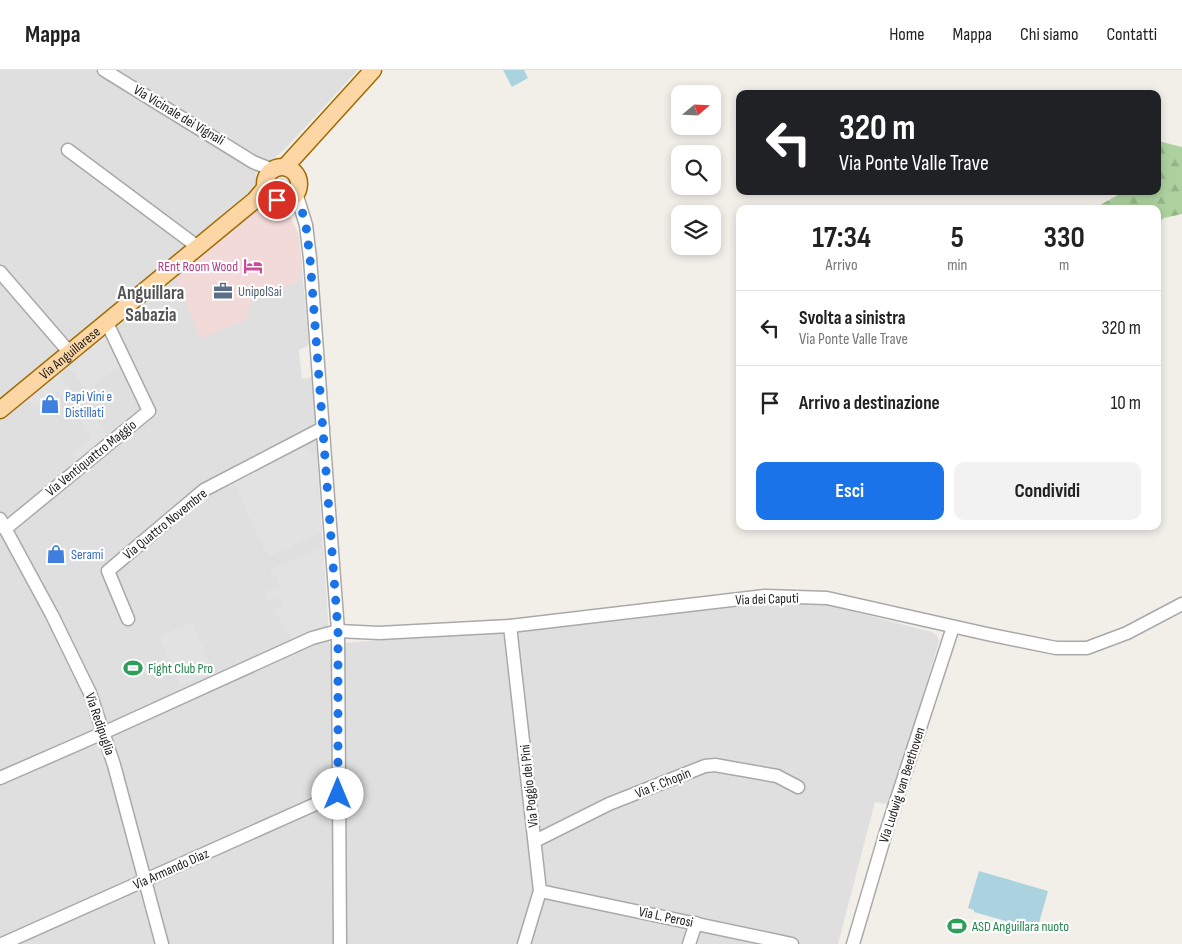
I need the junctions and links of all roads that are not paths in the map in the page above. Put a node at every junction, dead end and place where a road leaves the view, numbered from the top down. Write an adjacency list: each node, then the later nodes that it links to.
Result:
1 (104, 70): 4 (street, Via Vicinale dei Vignali)
2 (373, 70): 4 (main road, Via Anguillarese)
3 (68, 150): 5 (street)
4 (282, 187): 5 (main road, Via Anguillarese); 10 (street)
5 (198, 247): 7 (main road, Via Anguillarese)
6 (0, 272): 8 (street)
7 (107, 323): 8 (main road, Via Anguillarese); 11 (street, Via Ventiquattro Maggio)
8 (70, 353): 9 (main road, Via Anguillarese)
9 (1, 406)
10 (323, 428): 13 (street, Via Quattro Novembre); 16 (street)
11 (2, 524): 17 (street, Via Redipuglia)
12 (1182, 604): 15 (street, Via dei Caputi)
13 (128, 619)
14 (510, 626): 15 (street, Via dei Caputi); 16 (street, Via dei Caputi); 21 (street, Via Poggio dei Pini)
15 (953, 627): 31 (street, Via Ludwig van Beethoven)
16 (338, 631): 17 (street, Via dei Caputi); 20 (street)
17 (103, 733): 18 (street, Via dei Caputi); 22 (street, Via Redipuglia)
18 (0, 778)
19 (798, 787): 21 (street, Via F. Chopin)
20 (338, 794): 22 (street, Via Armando Diaz); 27 (street)
21 (535, 841): 23 (street, Via Poggio dei Pini)
22 (145, 881): 25 (street, Via Armando Diaz); 26 (street, Via Redipuglia)
23 (540, 891): 24 (street, Via L. Perosi); 28 (street, Via Poggio dei Pini)
24 (696, 923): 29 (street); 30 (street, Via L. Perosi)
25 (2, 944)
26 (162, 944)
27 (340, 944)
28 (524, 944)
29 (689, 944)
30 (792, 944)
31 (853, 944)

